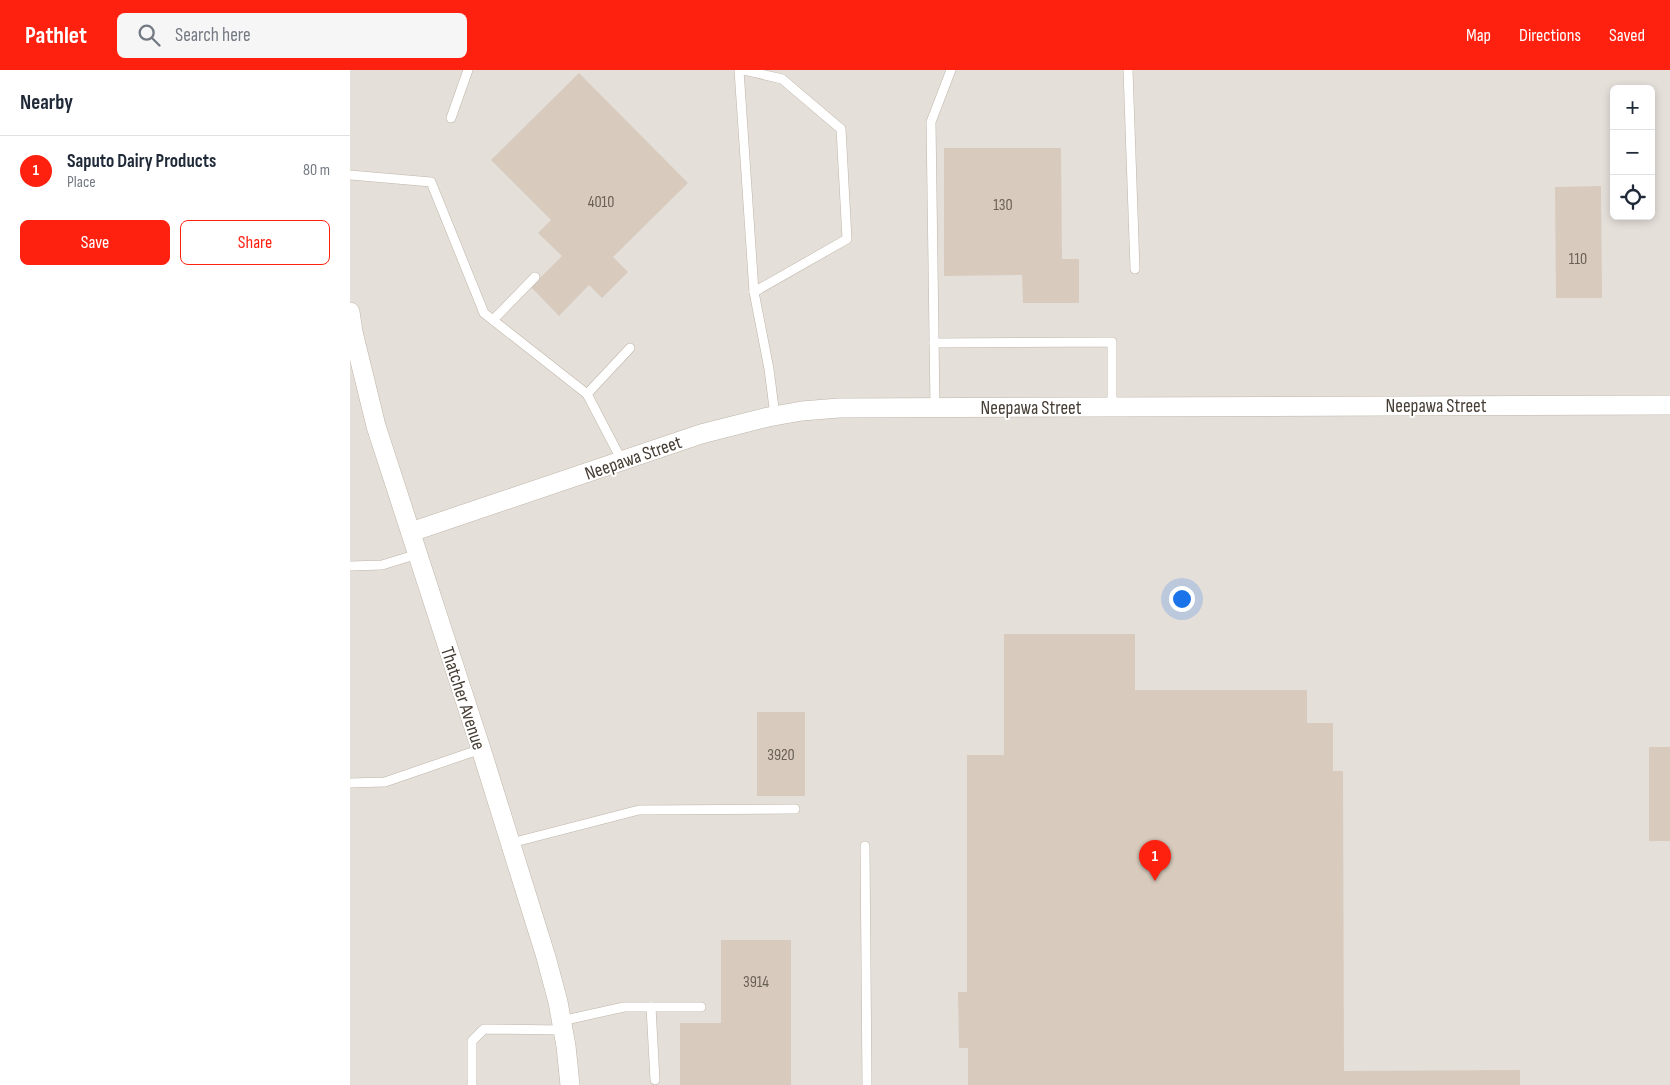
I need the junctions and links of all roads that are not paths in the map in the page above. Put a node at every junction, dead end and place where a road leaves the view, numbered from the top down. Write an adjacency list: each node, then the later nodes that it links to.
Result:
1 (468, 70): 6 (lane)
2 (739, 70): 10 (lane)
3 (744, 70): 10 (lane)
4 (951, 70): 13 (lane)
5 (1128, 70): 8 (lane)
6 (450, 118)
7 (350, 175): 12 (lane)
8 (1135, 269)
9 (535, 277): 12 (lane)
10 (754, 292): 19 (lane)
11 (350, 312): 21 (street, Thatcher Avenue)
12 (493, 320): 15 (lane)
13 (934, 343): 17 (lane); 18 (lane)
14 (630, 348): 15 (lane)
15 (587, 394): 20 (lane)
16 (1670, 405): 17 (street, Neepawa Street)
17 (1112, 406): 18 (street, Neepawa Street)
18 (935, 407): 19 (street, Neepawa Street)
19 (775, 416): 20 (street, Neepawa Street)
20 (622, 461): 21 (street, Neepawa Street)
21 (411, 532): 22 (street, Thatcher Avenue)
22 (418, 554): 23 (lane); 24 (street, Thatcher Avenue)
23 (350, 566)
24 (481, 749): 25 (lane); 27 (street, Thatcher Avenue)
25 (350, 782)
26 (795, 809): 27 (lane)
27 (511, 843): 31 (street, Thatcher Avenue)
28 (865, 846): 35 (lane)
29 (650, 1007): 30 (lane); 31 (lane); 32 (lane)
30 (701, 1007)
31 (562, 1025): 33 (lane); 34 (street, Thatcher Avenue)
32 (655, 1080)
33 (472, 1085)
34 (570, 1085)
35 (867, 1085)

